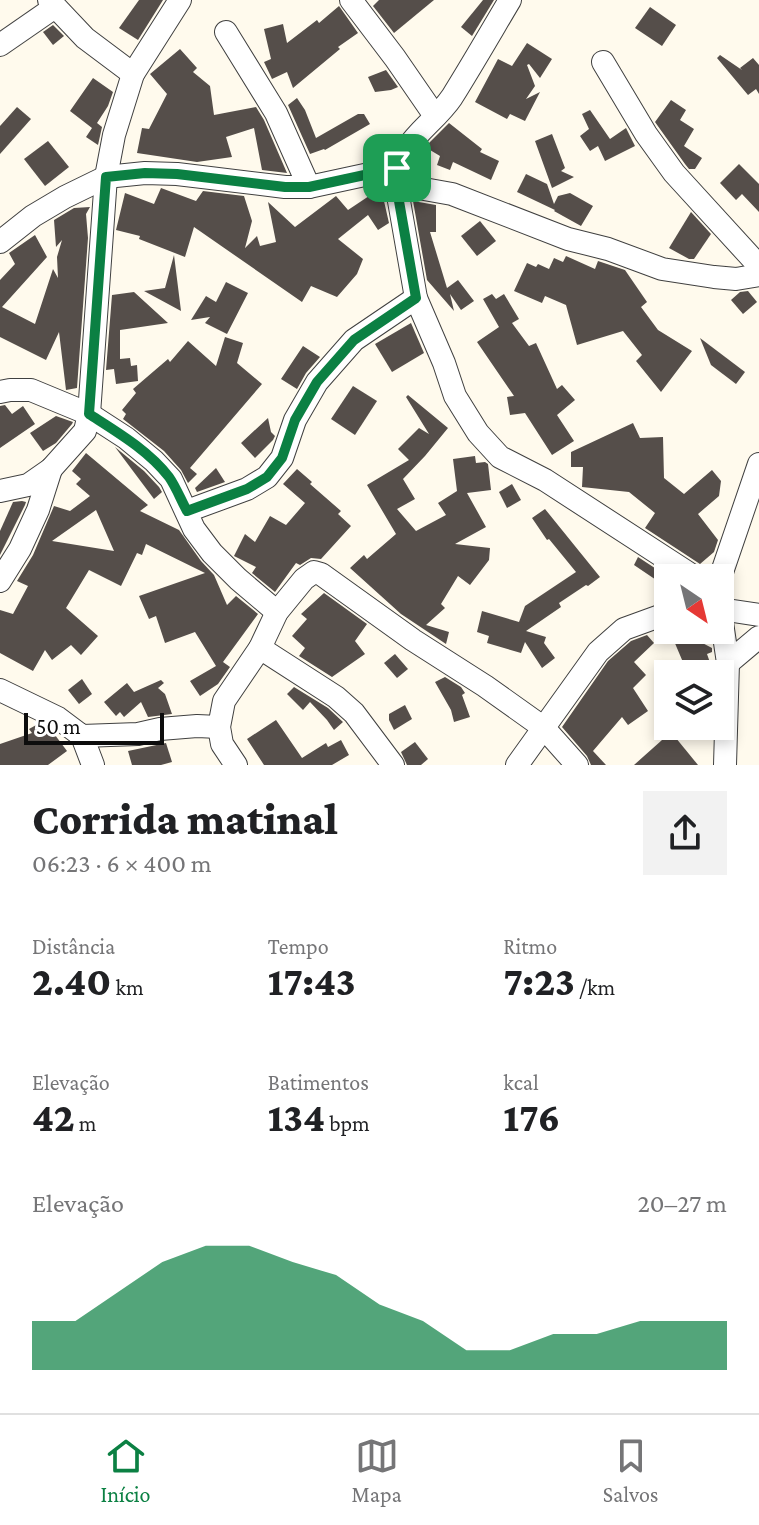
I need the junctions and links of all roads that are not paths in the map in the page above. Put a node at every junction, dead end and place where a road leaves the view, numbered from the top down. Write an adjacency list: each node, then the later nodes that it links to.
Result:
1 (180, 0): 8 (street)
2 (351, 0): 9 (street)
3 (510, 0): 9 (street)
4 (52, 3): 6 (street); 8 (street)
5 (226, 32): 12 (street)
6 (0, 45)
7 (603, 62): 14 (street)
8 (133, 74): 11 (street)
9 (435, 116): 10 (street)
10 (396, 176): 12 (street); 15 (street); 16 (street)
11 (106, 177): 12 (street); 13 (street); 18 (street)
12 (309, 187)
13 (0, 242)
14 (759, 266)
15 (759, 275)
16 (416, 298): 22 (street); 23 (street)
17 (0, 392): 18 (street)
18 (89, 414): 20 (street); 22 (street)
19 (759, 464): 24 (street)
20 (51, 469): 21 (street); 25 (street)
21 (0, 491)
22 (187, 511): 27 (street)
23 (674, 564)
24 (725, 564)
25 (0, 581)
26 (734, 611): 28 (street)
27 (277, 612): 31 (street); 35 (street)
28 (759, 615)
29 (654, 618): 35 (street)
30 (759, 637): 32 (street)
31 (260, 648): 34 (street); 40 (street)
32 (732, 660)
33 (0, 690): 36 (street)
34 (219, 727): 36 (street); 39 (street)
35 (544, 728): 41 (street); 42 (street)
36 (82, 736): 38 (street)
37 (726, 740): 43 (street)
38 (93, 765)
39 (236, 765)
40 (393, 765)
41 (517, 765)
42 (577, 765)
43 (725, 765)

